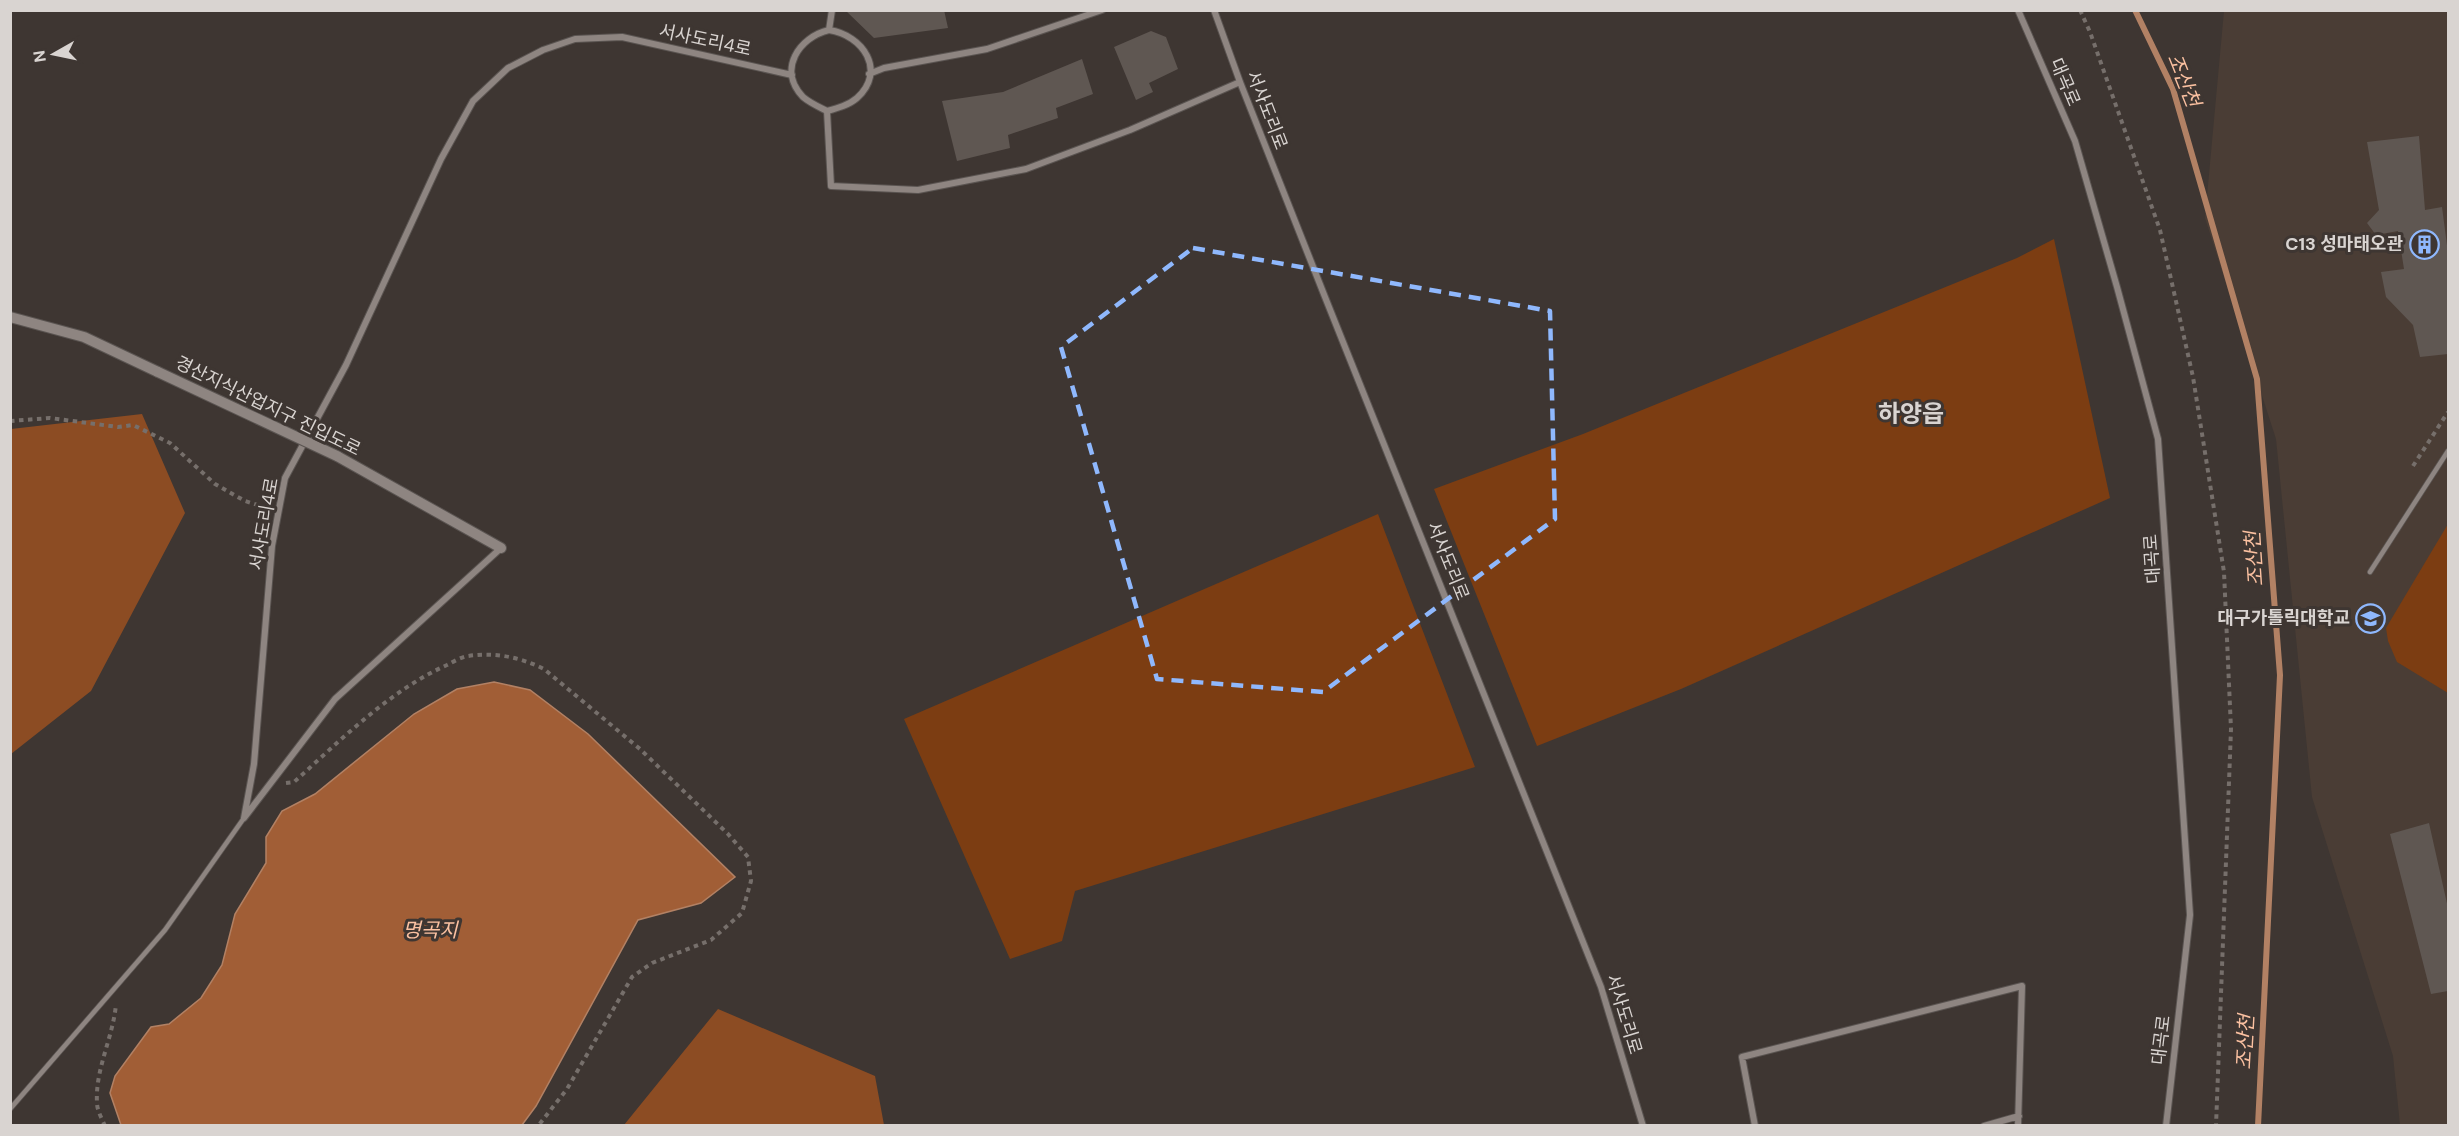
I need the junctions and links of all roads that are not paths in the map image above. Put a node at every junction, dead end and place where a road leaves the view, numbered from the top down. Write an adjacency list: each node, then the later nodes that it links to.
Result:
1 (832, 10): 5 (street)
2 (1102, 10): 6 (street)
3 (1214, 10): 8 (street, 서사도리로)
4 (2018, 10): 21 (street, 대곡로)
5 (829, 30): 6 (street); 7 (street)
6 (869, 74): 9 (street)
7 (792, 75): 9 (street); 14 (street, 서사도리4로)
8 (1240, 82): 9 (street); 17 (street, 서사도리로)
9 (827, 111)
10 (10, 317): 12 (street, 경산지식산업지구 진입도로, bridge)
11 (2448, 451): 13 (lane)
12 (501, 548): 14 (street)
13 (2370, 572)
14 (244, 818): 15 (lane)
15 (10, 1108)
16 (2019, 1116): 18 (street); 19 (street); 20 (street)
17 (1643, 1125)
18 (1755, 1125)
19 (1984, 1125)
20 (2018, 1125)
21 (2166, 1125)

